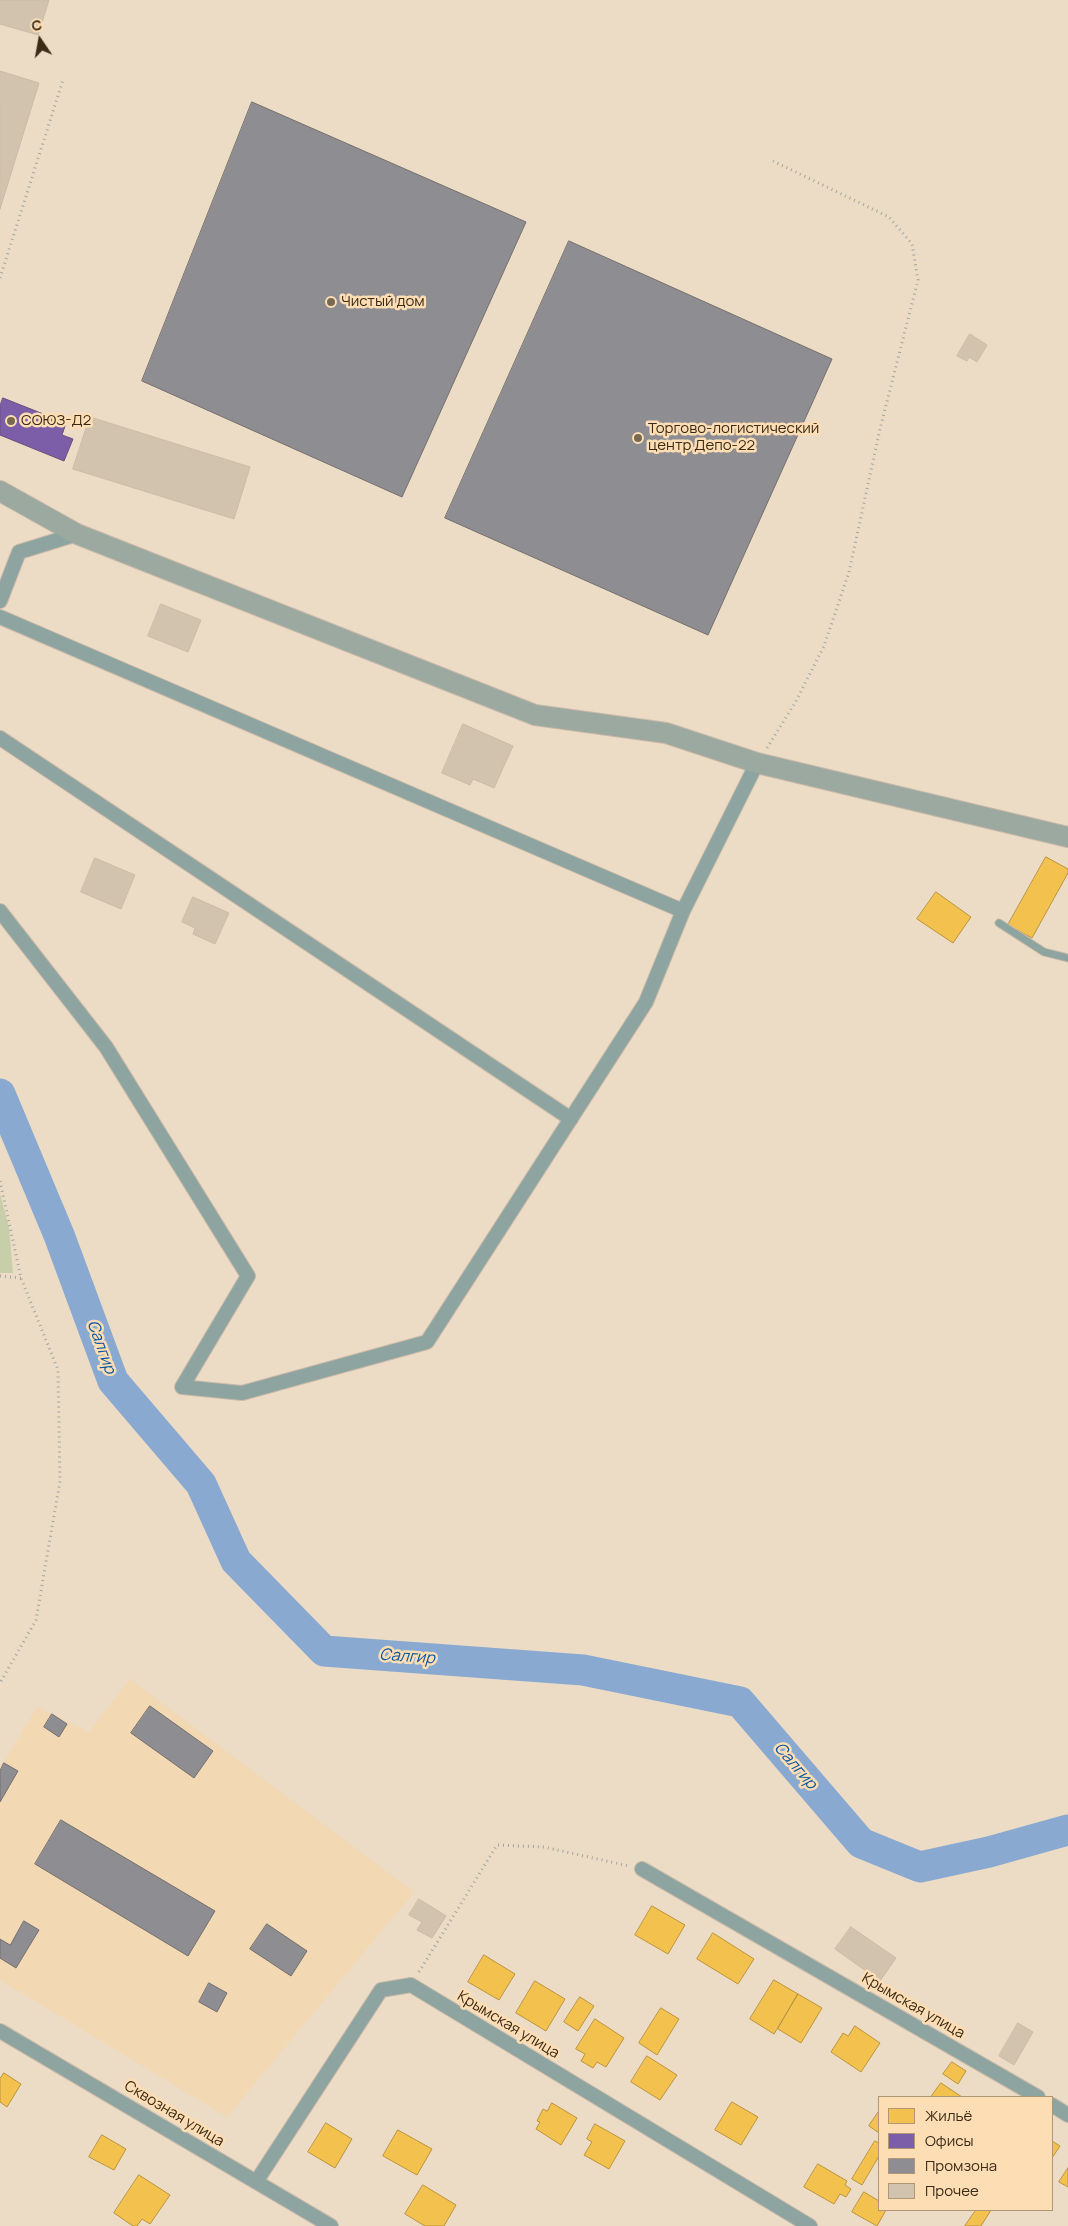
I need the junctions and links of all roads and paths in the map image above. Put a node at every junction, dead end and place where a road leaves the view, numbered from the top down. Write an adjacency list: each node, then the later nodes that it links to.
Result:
1 (62, 80): 3 (path)
2 (773, 161): 9 (path)
3 (0, 278)
4 (0, 491): 5 (street)
5 (77, 534): 6 (street); 9 (street)
6 (0, 601)
7 (0, 616): 12 (street)
8 (0, 738): 15 (street)
9 (757, 763): 10 (street); 12 (street)
10 (1068, 837)
11 (0, 911): 15 (street)
12 (684, 911): 15 (street)
13 (998, 923): 14 (lane)
14 (1068, 958)
15 (571, 1119)
16 (0, 1181): 18 (path)
17 (0, 1276): 18 (path)
18 (22, 1278): 19 (path)
19 (0, 1683)
20 (642, 1869): 21 (path); 23 (street, Крымская улица)
21 (411, 1985): 26 (street); 28 (street, Крымская улица)
22 (0, 2031): 26 (street, Сквозная улица)
23 (1036, 2096)
24 (1053, 2106): 25 (street)
25 (1068, 2114)
26 (256, 2182): 27 (street, Сквозная улица)
27 (331, 2226)
28 (810, 2226)

